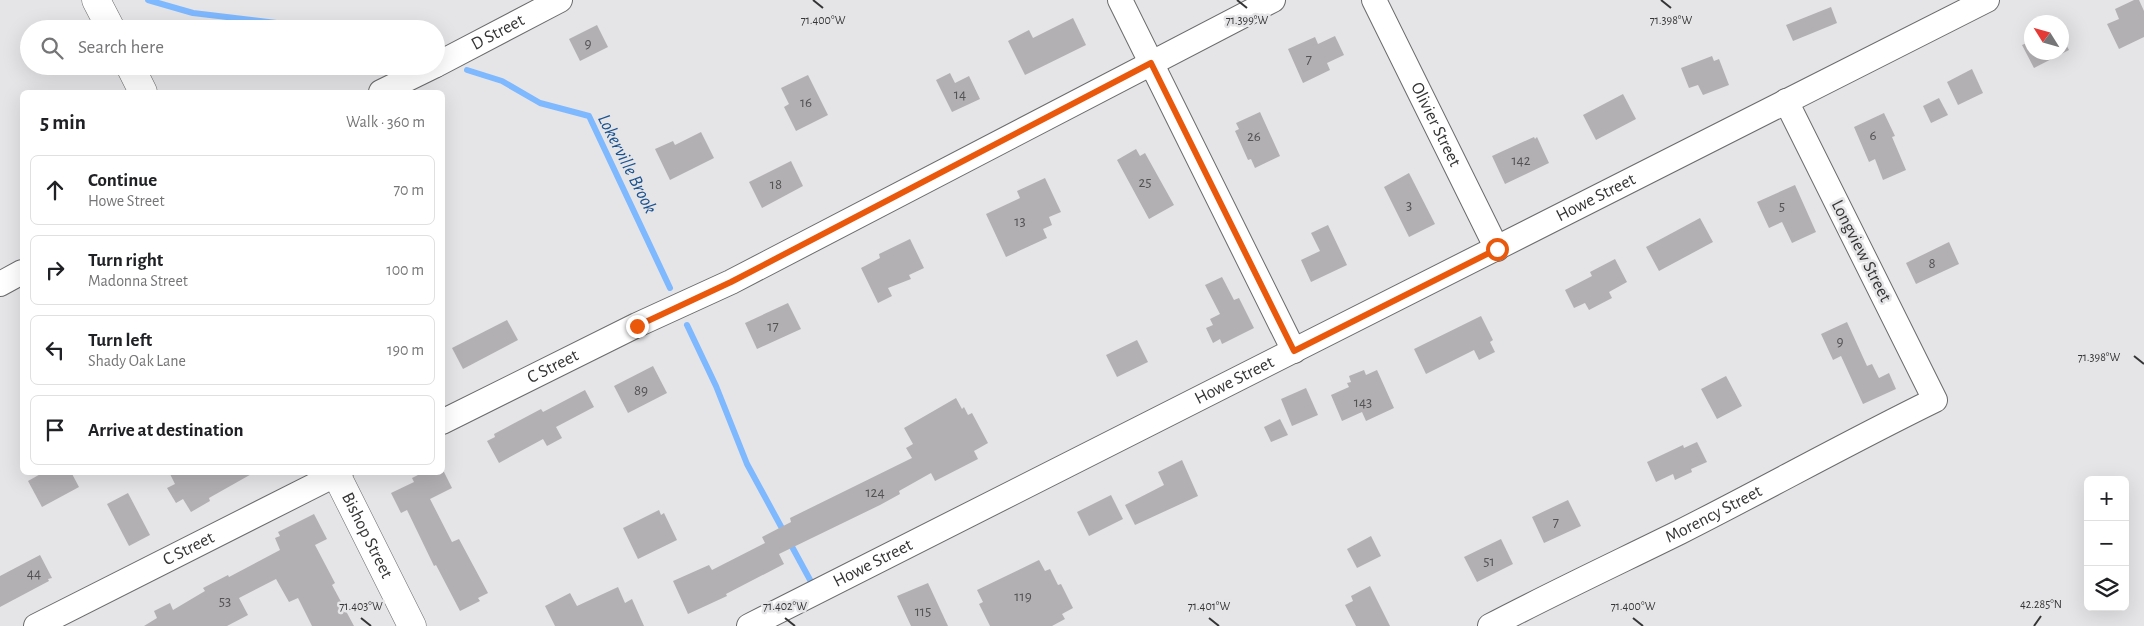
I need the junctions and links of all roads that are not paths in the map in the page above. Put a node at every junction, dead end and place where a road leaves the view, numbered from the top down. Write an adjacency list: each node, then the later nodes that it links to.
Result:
1 (96, 0): 7 (street)
2 (560, 0): 8 (street, D Street)
3 (1120, 0): 9 (street)
4 (1273, 0): 9 (street, C Street)
5 (1374, 0): 15 (street, Olivier Street)
6 (1987, 0): 14 (street, Howe Street)
7 (106, 20)
8 (445, 61)
9 (1151, 63): 18 (street); 20 (street, C Street)
10 (134, 75): 12 (street)
11 (416, 75): 13 (street, D Street)
12 (142, 90)
13 (385, 90)
14 (1786, 101): 15 (street, Howe Street); 19 (street, Longview Street)
15 (1497, 249): 18 (street, Howe Street)
16 (20, 273): 17 (street)
17 (0, 284)
18 (1294, 351): 25 (street, Howe Street)
19 (1935, 400): 26 (street, Morency Street)
20 (445, 421)
21 (333, 475): 23 (street, C Street)
22 (338, 475): 24 (street, Bishop Street)
23 (36, 626)
24 (412, 626)
25 (749, 626)
26 (1490, 626)

